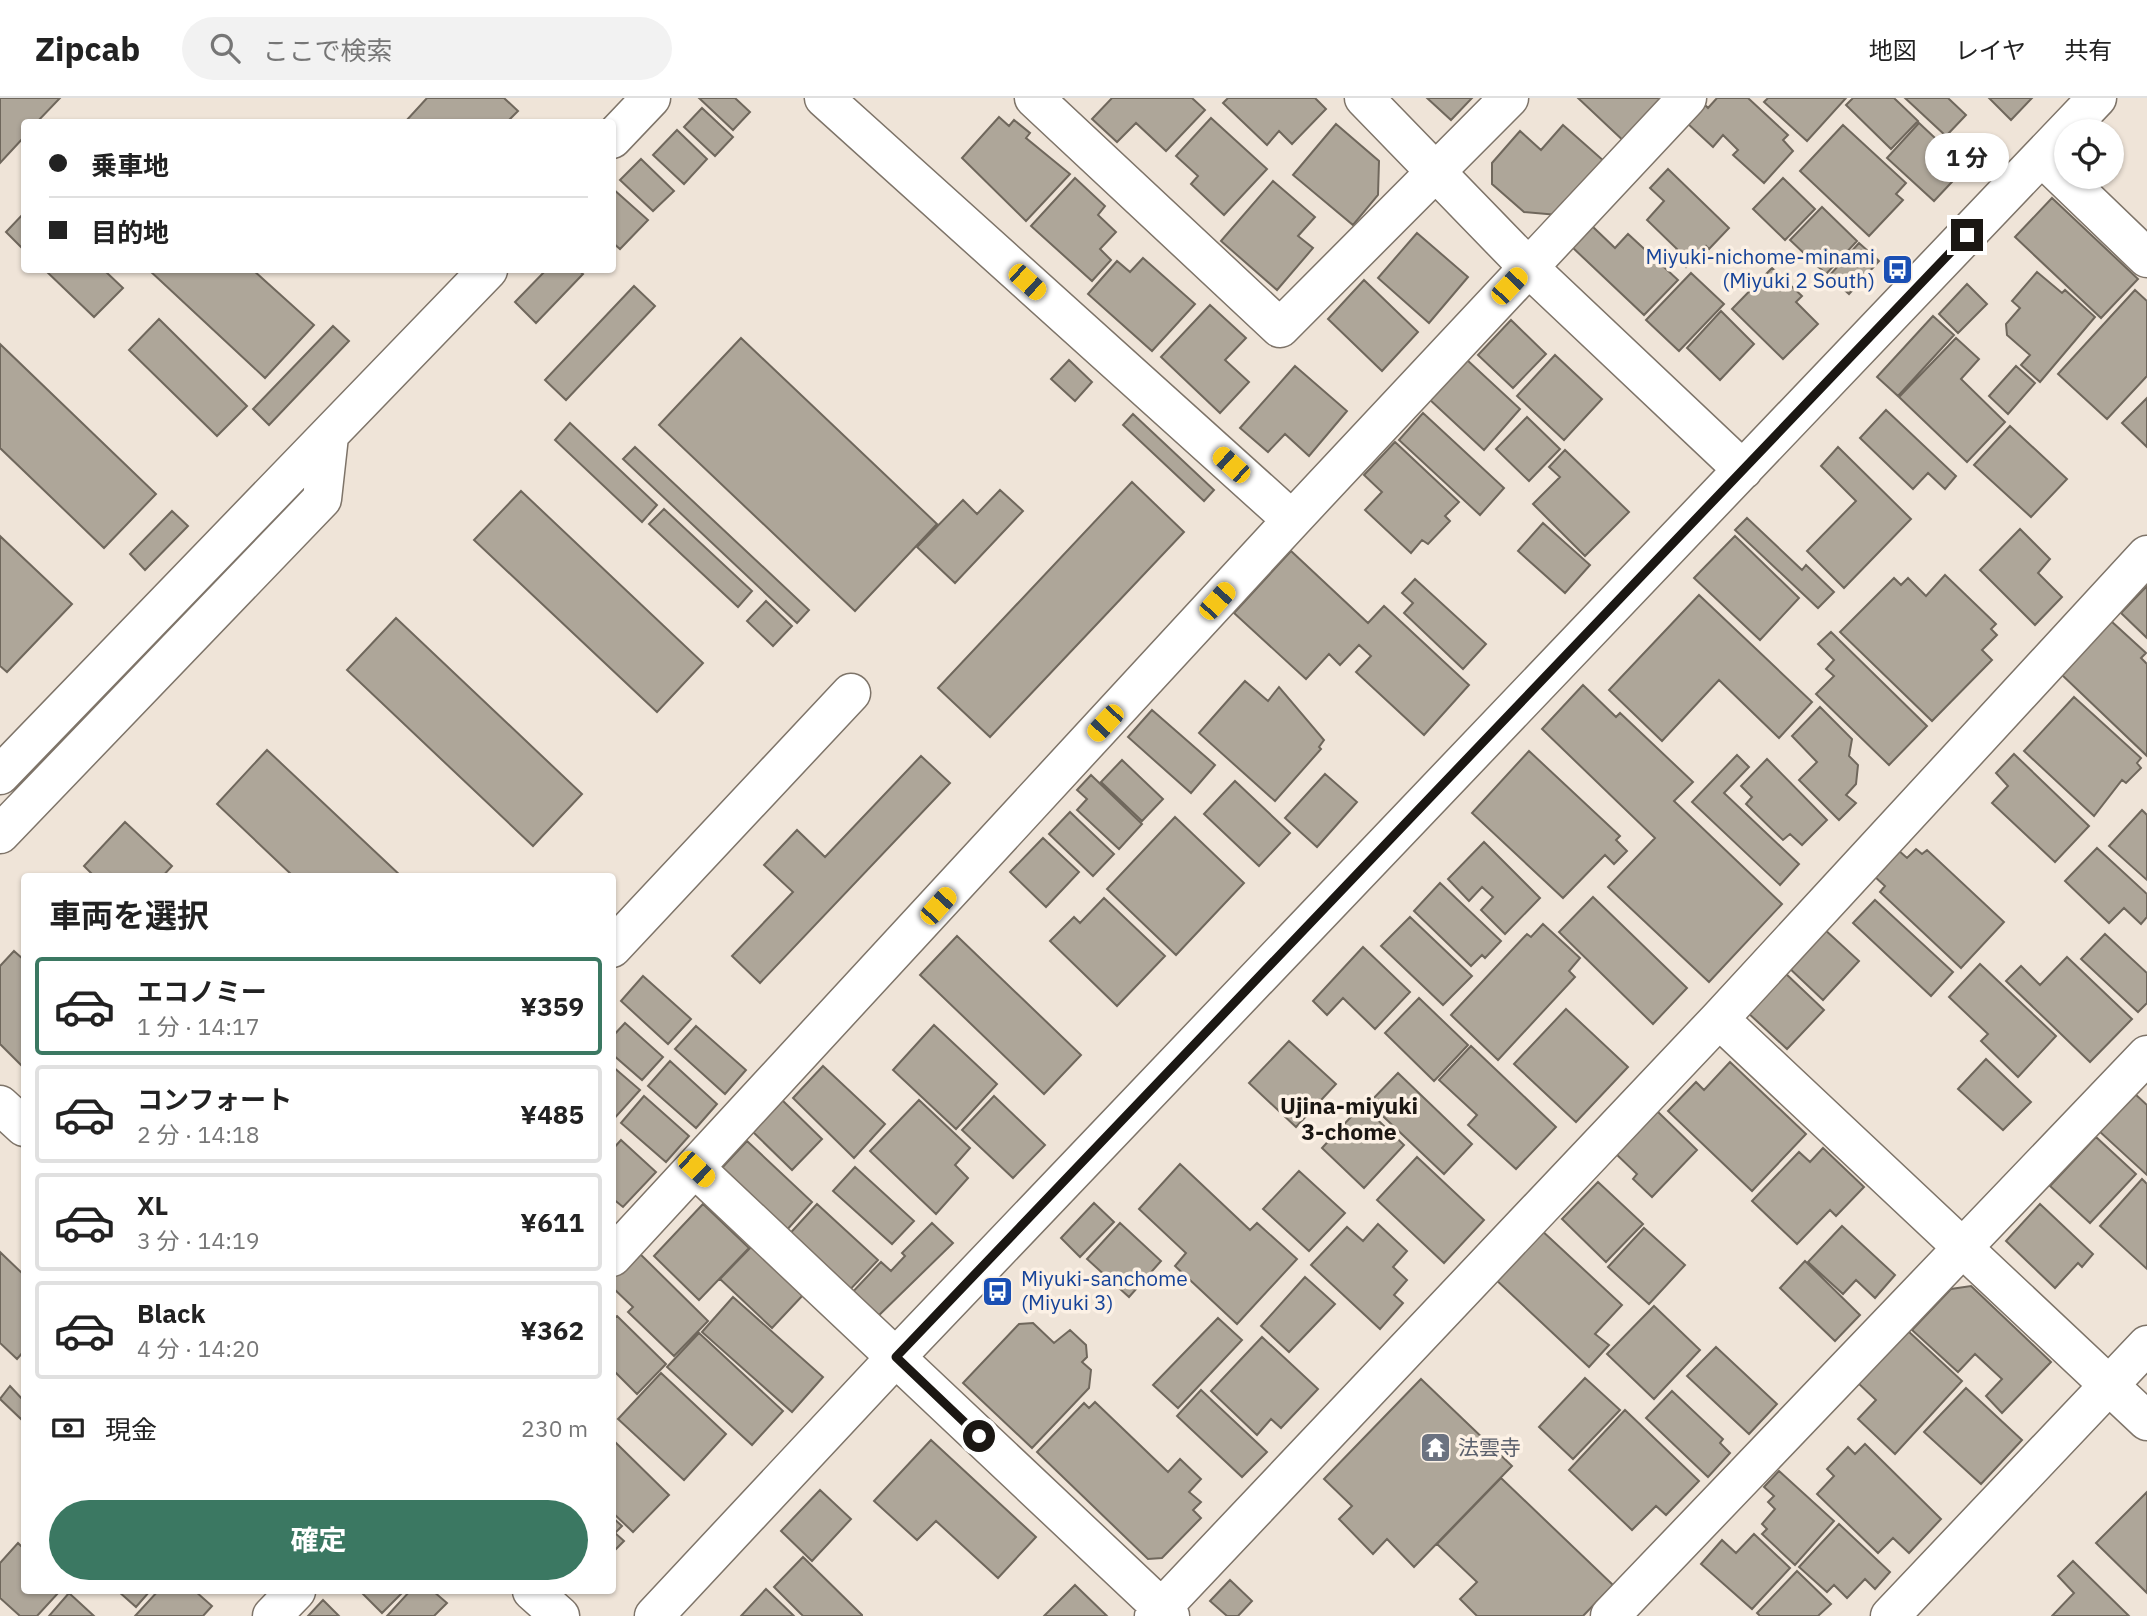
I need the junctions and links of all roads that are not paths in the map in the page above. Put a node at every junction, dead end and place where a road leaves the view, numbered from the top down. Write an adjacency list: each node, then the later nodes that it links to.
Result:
1 (651, 98): 8 (street)
2 (824, 98): 16 (street)
3 (1034, 98): 10 (street)
4 (1364, 98): 10 (street)
5 (1508, 98): 10 (street)
6 (1687, 98): 12 (street)
7 (2097, 98): 9 (street)
8 (616, 135)
9 (2042, 157): 11 (street); 15 (street)
10 (1436, 173): 12 (street)
11 (2147, 258)
12 (1527, 266): 15 (street); 16 (street)
13 (485, 273): 14 (street)
14 (329, 436): 19 (street); 20 (street)
15 (1743, 470): 30 (street)
16 (1292, 520): 26 (street)
17 (2147, 555): 22 (street)
18 (851, 693): 21 (street)
19 (0, 775)
20 (0, 834)
21 (616, 944)
22 (1719, 1019): 27 (street); 35 (street)
23 (2147, 1055): 27 (street)
24 (0, 1105): 25 (street)
25 (21, 1124)
26 (696, 1169): 28 (street); 30 (street)
27 (1963, 1249): 31 (street); 39 (street)
28 (616, 1253)
29 (2147, 1345): 31 (street)
30 (896, 1357): 35 (street); 38 (street)
31 (2109, 1386): 32 (street); 40 (street)
32 (2147, 1421)
33 (293, 1594): 36 (street)
34 (535, 1594): 37 (street)
35 (1162, 1613)
36 (272, 1616)
37 (560, 1616)
38 (654, 1616)
39 (1610, 1616)
40 (1890, 1616)

